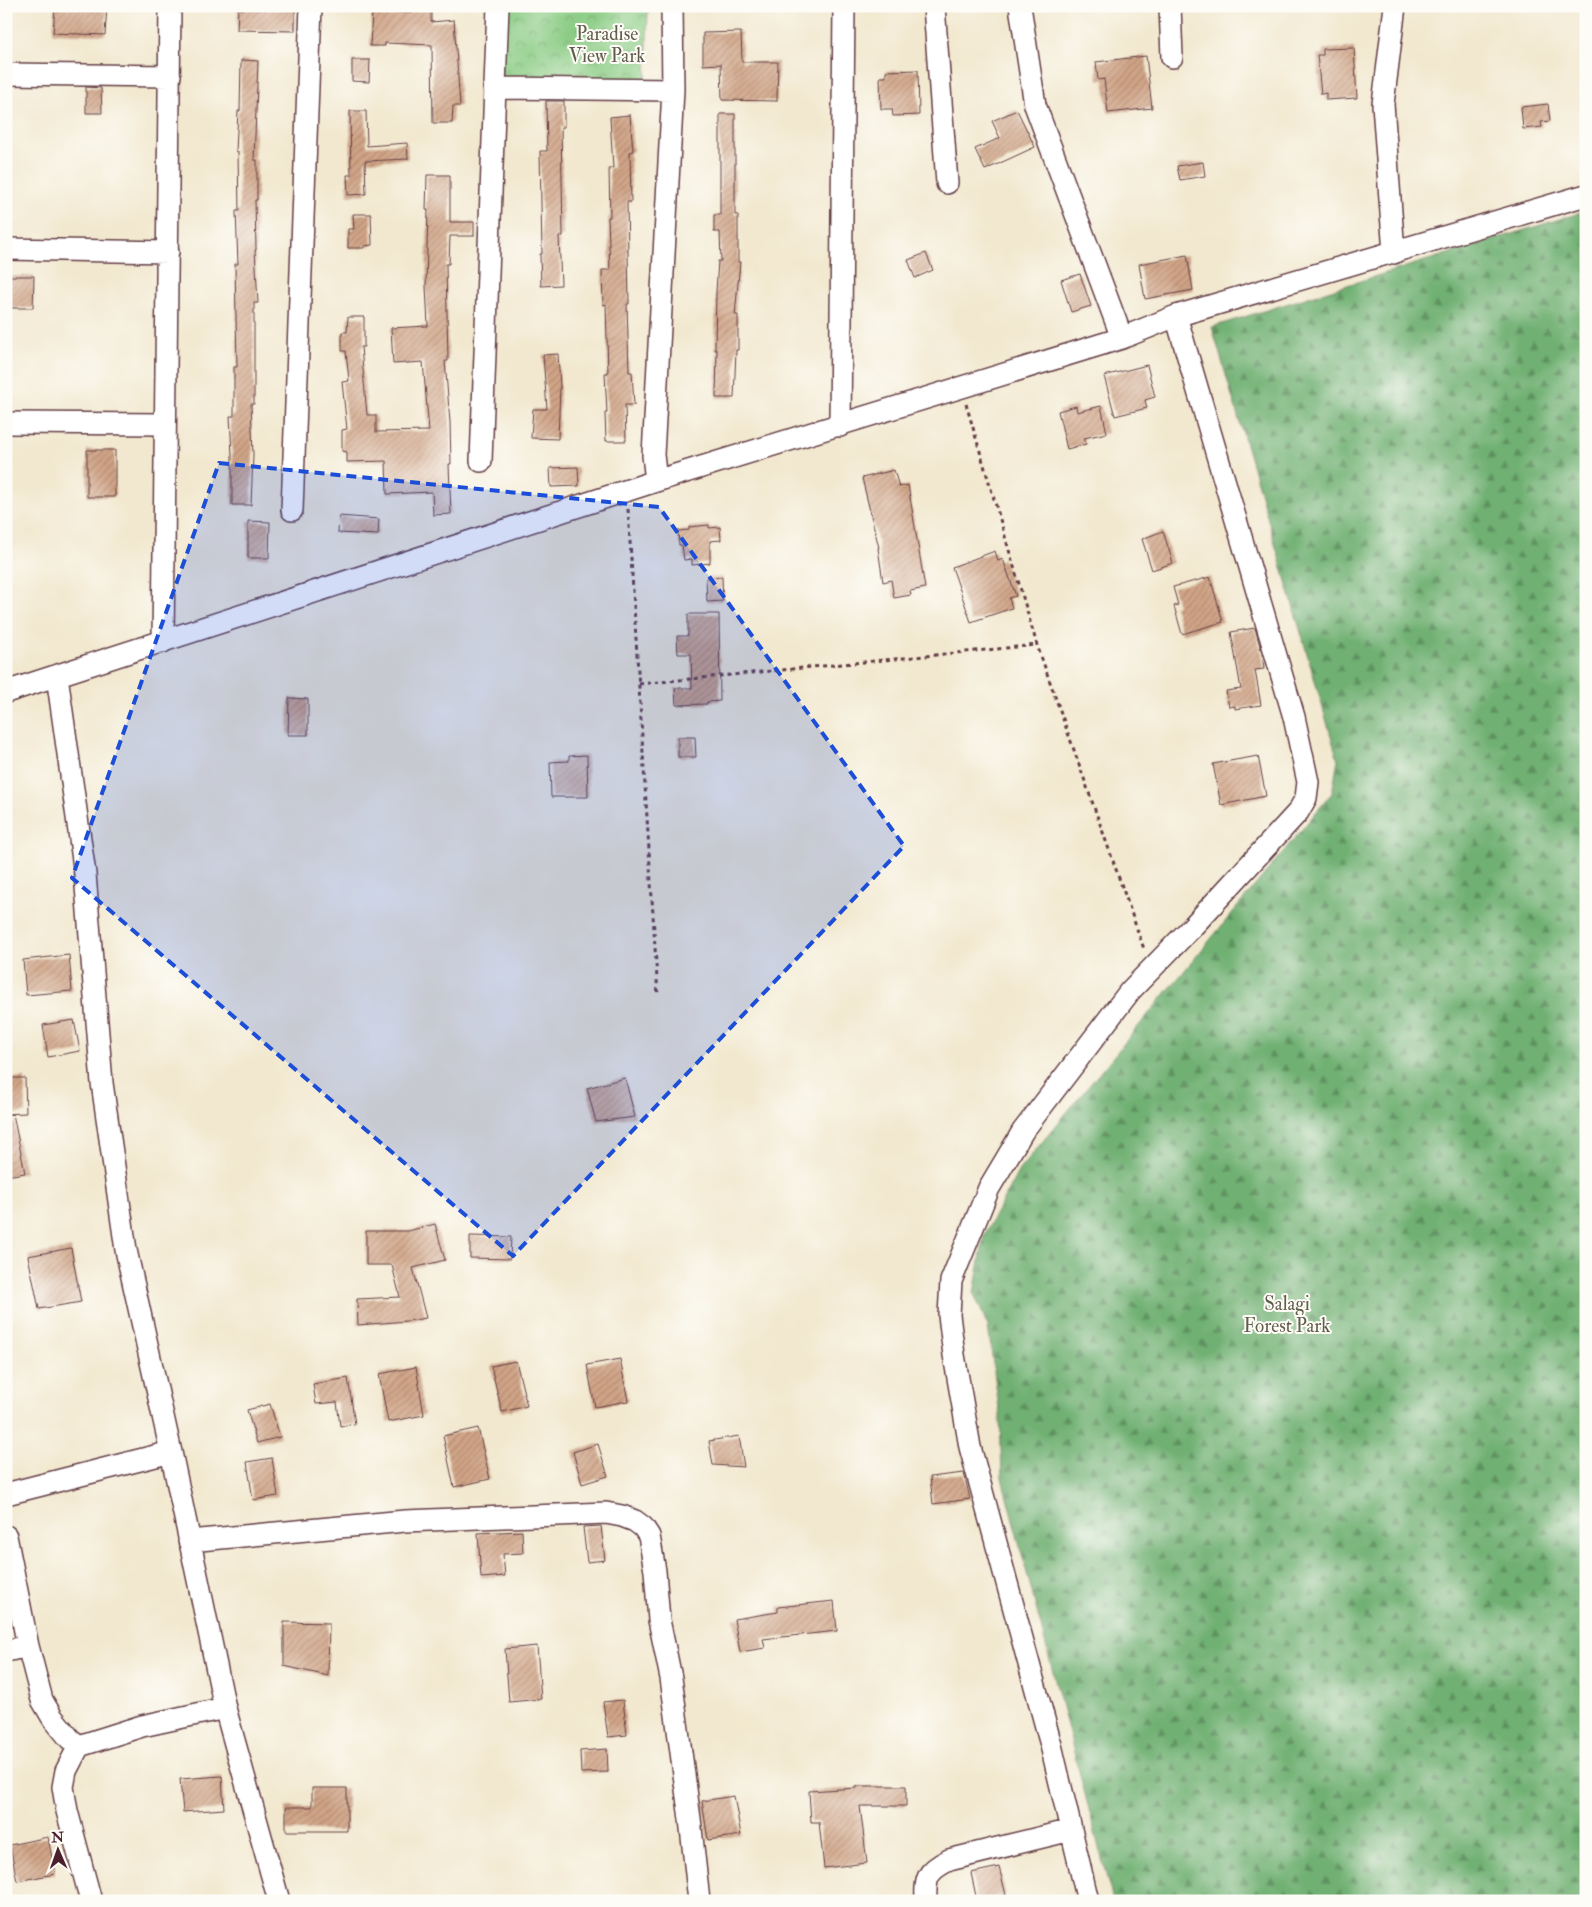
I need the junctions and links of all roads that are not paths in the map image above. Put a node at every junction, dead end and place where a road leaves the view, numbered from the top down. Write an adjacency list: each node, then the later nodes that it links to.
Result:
1 (170, 6): 12 (street)
2 (311, 6): 27 (street)
3 (498, 6): 13 (street)
4 (672, 6): 14 (street)
5 (844, 6): 24 (street)
6 (934, 6): 15 (street)
7 (1020, 6): 21 (street)
8 (1170, 6): 10 (street)
9 (1395, 6): 19 (street)
10 (1172, 57)
11 (6, 74): 12 (street)
12 (170, 76): 18 (street)
13 (494, 88): 14 (street); 25 (street)
14 (673, 90): 26 (street)
15 (947, 183)
16 (1586, 195): 19 (street)
17 (6, 249): 18 (street)
18 (168, 252): 23 (street)
19 (1394, 253): 20 (street)
20 (1176, 316): 21 (street); 39 (street)
21 (1122, 338): 24 (street)
22 (6, 423): 23 (street)
23 (165, 424): 28 (street)
24 (840, 426): 26 (street)
25 (481, 461)
26 (656, 481): 28 (street)
27 (292, 510)
28 (163, 642): 29 (street)
29 (57, 676): 30 (street); 31 (street)
30 (6, 692)
31 (171, 1452): 32 (street); 34 (street)
32 (6, 1494)
33 (6, 1536): 35 (street)
34 (190, 1541): 37 (street); 42 (street)
35 (28, 1646): 36 (street); 38 (street)
36 (6, 1651)
37 (225, 1708): 38 (street); 41 (street)
38 (79, 1746): 40 (street)
39 (1071, 1830): 43 (street); 44 (street)
40 (91, 1901)
41 (279, 1901)
42 (699, 1901)
43 (926, 1901)
44 (1088, 1901)

